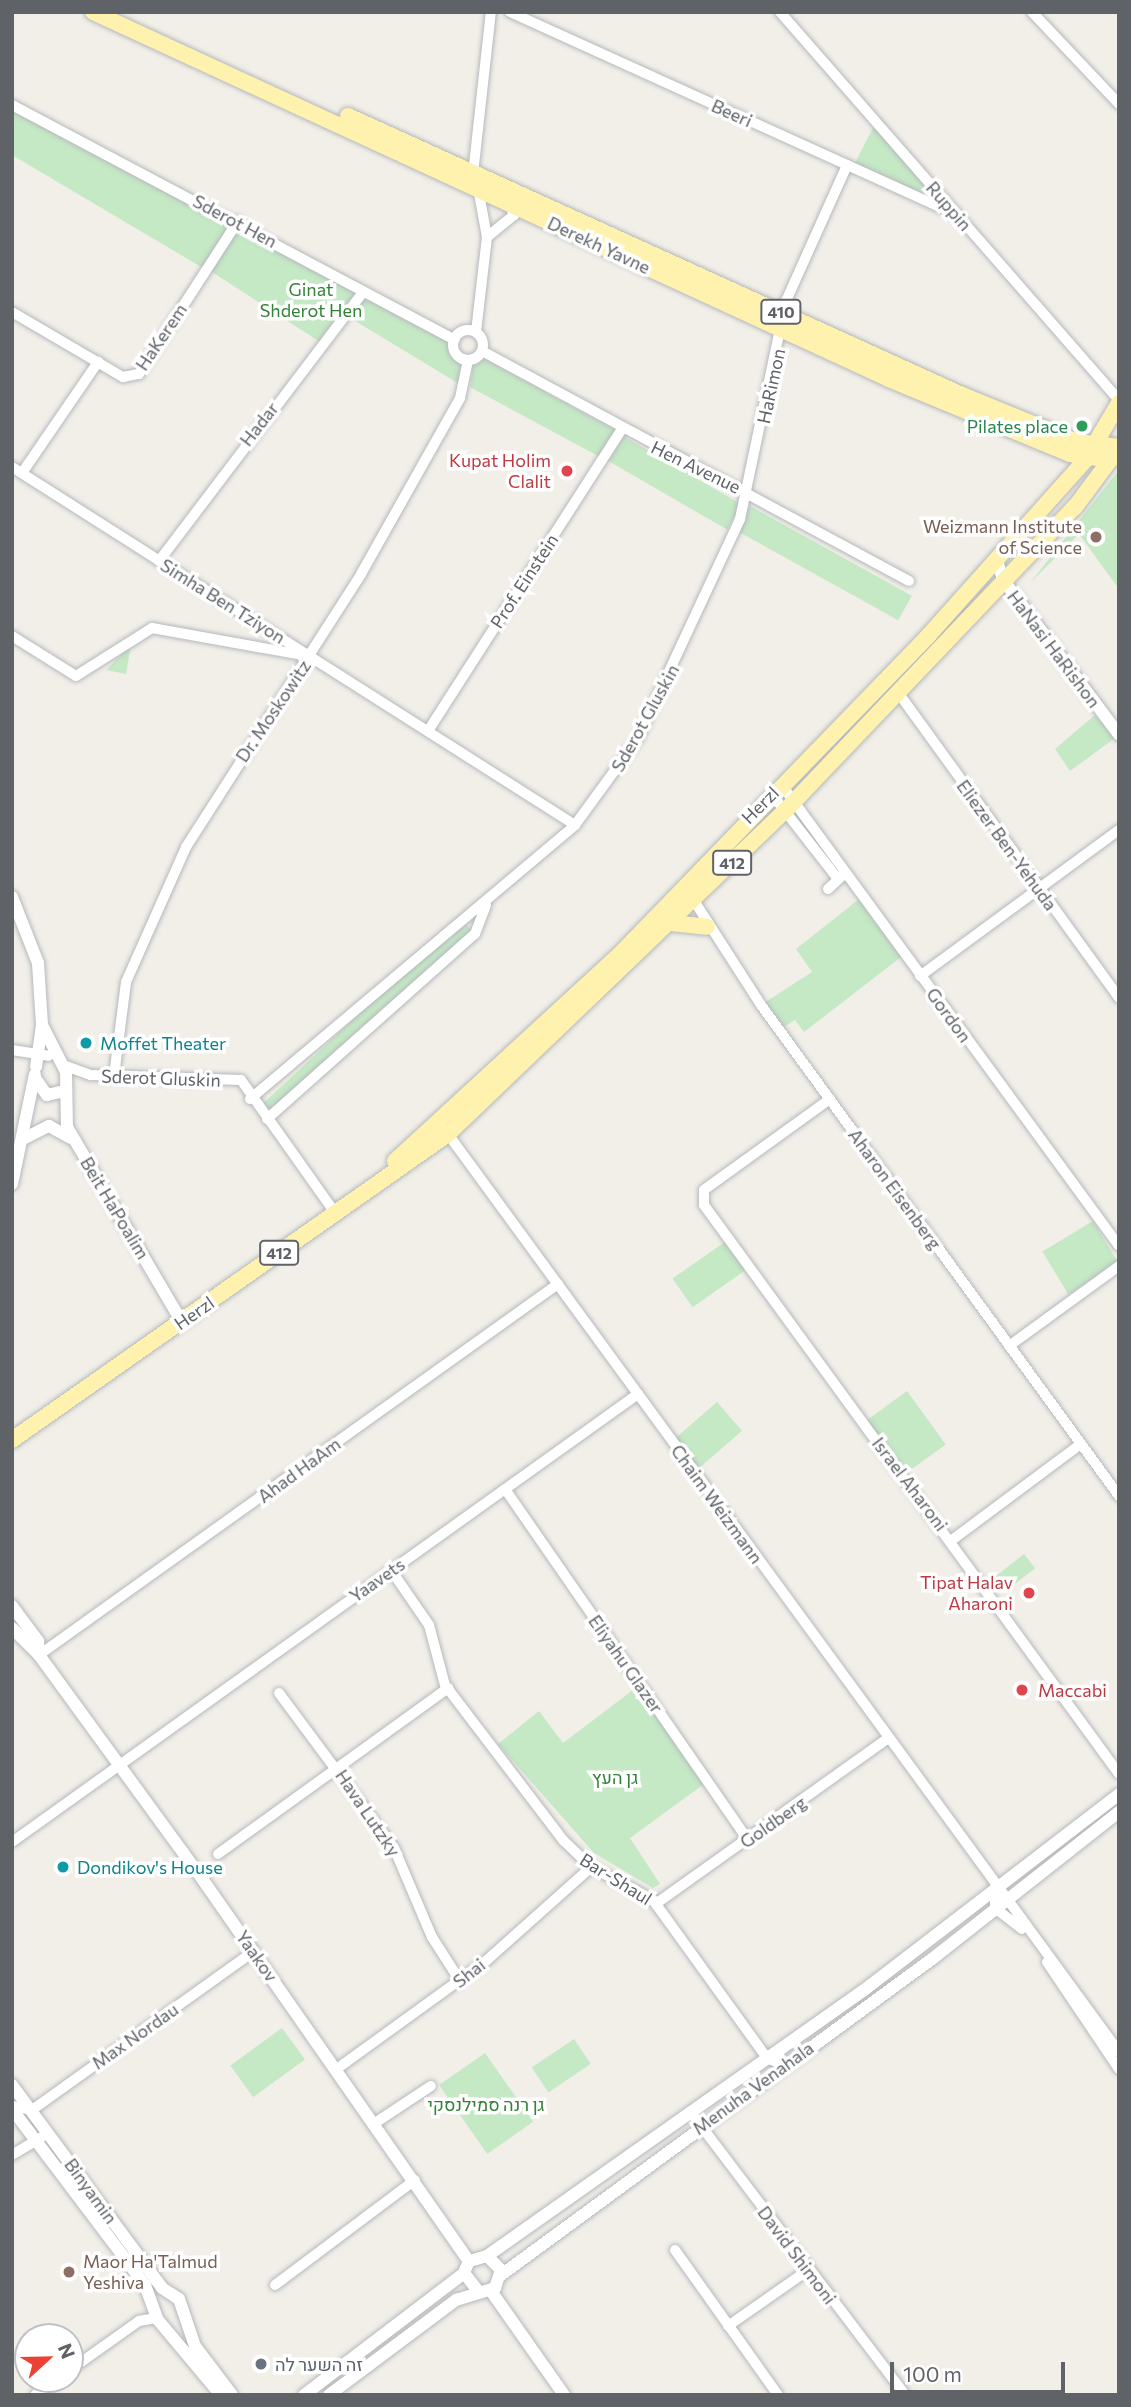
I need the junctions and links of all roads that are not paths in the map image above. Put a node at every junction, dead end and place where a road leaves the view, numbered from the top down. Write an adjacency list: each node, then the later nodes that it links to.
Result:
1 (93, 12): 11 (main road, Derekh Yavne / 410)
2 (120, 12): 10 (main road, Derekh Yavne / 410)
3 (491, 12): 10 (street)
4 (510, 12): 9 (street, Beeri)
5 (780, 12): 13 (street, Ruppin)
6 (1032, 12): 7 (street)
7 (1119, 104)
8 (12, 105): 14 (street, Sderot Hen)
9 (847, 165): 13 (street, Beeri); 18 (street, HaRimon)
10 (471, 169): 11 (street); 18 (main road, Derekh Yavne / 410)
11 (478, 189): 12 (main road, Derekh Yavne / 410); 15 (street)
12 (508, 204): 15 (street); 18 (main road, Derekh Yavne / 410)
13 (955, 213): 24 (street, Ruppin)
14 (238, 221): 16 (street, Sderot Hen); 23 (street, HaKerem)
15 (487, 237): 19 (street)
16 (363, 292): 20 (street, Sderot Hen); 33 (street, Hadar)
17 (12, 312): 23 (street, HaKerem)
18 (784, 322): 26 (main road, Derekh Yavne / 410); 27 (main road, Derekh Yavne / 410); 31 (street, HaRimon)
19 (475, 332): 20 (street); 21 (street)
20 (455, 340): 22 (street)
21 (482, 351): 22 (street); 25 (street, Hen Avenue)
22 (468, 360): 37 (street, Dr. Moskowitz)
23 (98, 362): 29 (street)
24 (1119, 401): 27 (main road, Herzl / 412)
25 (621, 430): 31 (street, Hen Avenue); 39 (street, Prof. Einstein)
26 (1045, 444): 27 (main road, Derekh Yavne / 410); 30 (main road)
27 (1090, 453): 28 (main road, Derekh Yavne / 410); 30 (main road, Herzl / 412)
28 (1117, 454): 34 (main road, Herzl / 412)
29 (17, 470): 33 (street, Simha Ben Tziyon)
30 (1070, 478): 32 (main road, Herzl / 412)
31 (749, 493): 35 (street, Hen Avenue); 43 (street, Sderot Gluskin)
32 (996, 559): 34 (street, HaNasi HaRishon); 41 (main road, Herzl / 412)
33 (159, 561): 37 (street, Simha Ben Tziyon)
34 (1004, 581): 38 (main road, Herzl / 412); 40 (street, HaNasi HaRishon)
35 (909, 582)
36 (12, 636): 37 (street)
37 (310, 656): 39 (street, Simha Ben Tziyon); 60 (street, Dr. Moskowitz)
38 (897, 691): 42 (main road, Herzl / 412); 48 (street, Eliezer Ben-Yehuda)
39 (428, 731): 43 (street, Simha Ben Tziyon)
40 (1119, 735)
41 (776, 788): 42 (street); 45 (main road, Herzl / 412)
42 (790, 806): 46 (street, Gordon); 50 (main road, Herzl / 412)
43 (575, 825): 51 (street, Sderot Gluskin)
44 (1119, 830): 48 (street)
45 (691, 874): 50 (street, Aharon Eisenberg); 65 (main road, Herzl / 412)
46 (842, 876): 47 (street); 54 (street, Gordon)
47 (828, 889)
48 (1039, 889): 54 (street); 55 (street, Eliezer Ben-Yehuda)
49 (12, 897): 56 (street)
50 (692, 902): 52 (main road, Herzl / 412); 53 (street, Aharon Eisenberg)
51 (486, 905): 62 (street, Sderot Gluskin); 64 (street, Sderot Gluskin)
52 (671, 923): 53 (main road); 65 (main road, Herzl / 412)
53 (707, 927): 63 (street, Aharon Eisenberg)
54 (920, 976): 70 (street, Gordon)
55 (1119, 998)
56 (42, 1025): 58 (street); 58 (street)
57 (12, 1051): 58 (street, Sderot Gluskin)
58 (46, 1063): 59 (street, Sderot Gluskin); 61 (street, Beit HaPoalim); 61 (street); 66 (street)
59 (91, 1075): 60 (street, Sderot Gluskin); 61 (street, Sderot Gluskin)
60 (114, 1076): 62 (street, Sderot Gluskin)
61 (65, 1089): 67 (street, Beit HaPoalim)
62 (250, 1099): 64 (street)
63 (830, 1099): 74 (street, Aharon Eisenberg); 80 (street, Israel Aharoni)
64 (267, 1119): 69 (street)
65 (443, 1128): 69 (main road, Herzl / 412); 72 (street, Chaim Weizmann)
66 (25, 1138): 67 (street); 68 (street)
67 (74, 1141): 73 (street, Beit HaPoalim)
68 (12, 1184)
69 (335, 1213): 73 (main road, Herzl / 412)
70 (1119, 1246)
71 (1119, 1266): 74 (street)
72 (558, 1284): 75 (street, Chaim Weizmann); 84 (street, Ahad HaAm)
73 (182, 1321): 76 (main road, Herzl / 412)
74 (1009, 1346): 77 (street, Aharon Eisenberg)
75 (638, 1394): 78 (street, Yaavets); 87 (street, Chaim Weizmann)
76 (12, 1440)
77 (1081, 1444): 79 (street, Aharon Eisenberg); 80 (street)
78 (505, 1489): 81 (street, Yaavets); 93 (street, Eliyahu Glazer)
79 (1119, 1496)
80 (952, 1540): 90 (street, Israel Aharoni)
81 (391, 1570): 85 (street); 88 (street, Yaavets)
82 (12, 1606): 84 (street, Yaakov)
83 (12, 1628): 84 (street, Yaakov)
84 (39, 1655): 88 (street, Yaakov)
85 (448, 1688): 89 (street); 96 (street, Bar-Shaul)
86 (279, 1693): 89 (street, Hava Lutzky)
87 (887, 1739): 93 (street, Goldberg); 97 (street, Chaim Weizmann)
88 (116, 1766): 94 (street, Yaavets); 101 (street, Yaakov)
89 (338, 1768): 95 (street); 102 (street, Hava Lutzky)
90 (1119, 1774)
91 (1119, 1794): 97 (street, Menuha Venahala)
92 (1119, 1812): 99 (street, Menuha Venahala)
93 (748, 1840): 98 (street, Goldberg)
94 (12, 1842)
95 (218, 1854)
96 (591, 1867): 98 (street, Bar-Shaul); 102 (street, Shai)
97 (995, 1887): 99 (street, Chaim Weizmann); 104 (street, Menuha Venahala)
98 (657, 1903): 104 (street, Bar-Shaul)
99 (1000, 1904): 100 (street, Chaim Weizmann); 105 (street, Menuha Venahala)
100 (1038, 1947): 103 (street); 107 (street)
101 (254, 1951): 106 (street, Yaakov); 111 (street, Max Nordau)
102 (460, 1981): 106 (street, Shai)
103 (1119, 2052)
104 (767, 2058): 105 (street); 112 (street, Menuha Venahala)
105 (785, 2065): 114 (street, Menuha Venahala)
106 (338, 2068): 113 (street, Yaakov)
107 (1119, 2069)
108 (12, 2085): 111 (street, Binyamin)
109 (431, 2086): 113 (street)
110 (12, 2108): 111 (street); 116 (street, Binyamin)
111 (32, 2110): 115 (street, Binyamin)
112 (692, 2114): 114 (street, David Shimoni); 120 (street, Menuha Venahala)
113 (375, 2123): 118 (street, Yaakov)
114 (701, 2127): 122 (street, David Shimoni); 123 (street, Menuha Venahala)
115 (48, 2133): 116 (street); 126 (street, Binyamin)
116 (36, 2141): 117 (street); 128 (street, Binyamin)
117 (12, 2155)
118 (415, 2180): 121 (street, Yaakov); 124 (street)
119 (675, 2250): 129 (street)
120 (487, 2256): 121 (street, Menuha Venahala); 123 (street)
121 (467, 2267): 125 (street, Yaakov); 133 (street)
122 (808, 2270): 129 (street); 137 (street, David Shimoni)
123 (501, 2275): 125 (street)
124 (275, 2285)
125 (485, 2292): 134 (street); 135 (street, Yaakov)
126 (172, 2295): 127 (street, Binyamin); 128 (street)
127 (183, 2311): 128 (street); 132 (street)
128 (158, 2317): 130 (street); 131 (street, Binyamin)
129 (728, 2326): 136 (street)
130 (84, 2360)
131 (220, 2395)
132 (232, 2395)
133 (304, 2395)
134 (330, 2395)
135 (564, 2395)
136 (778, 2395)
137 (905, 2395)

